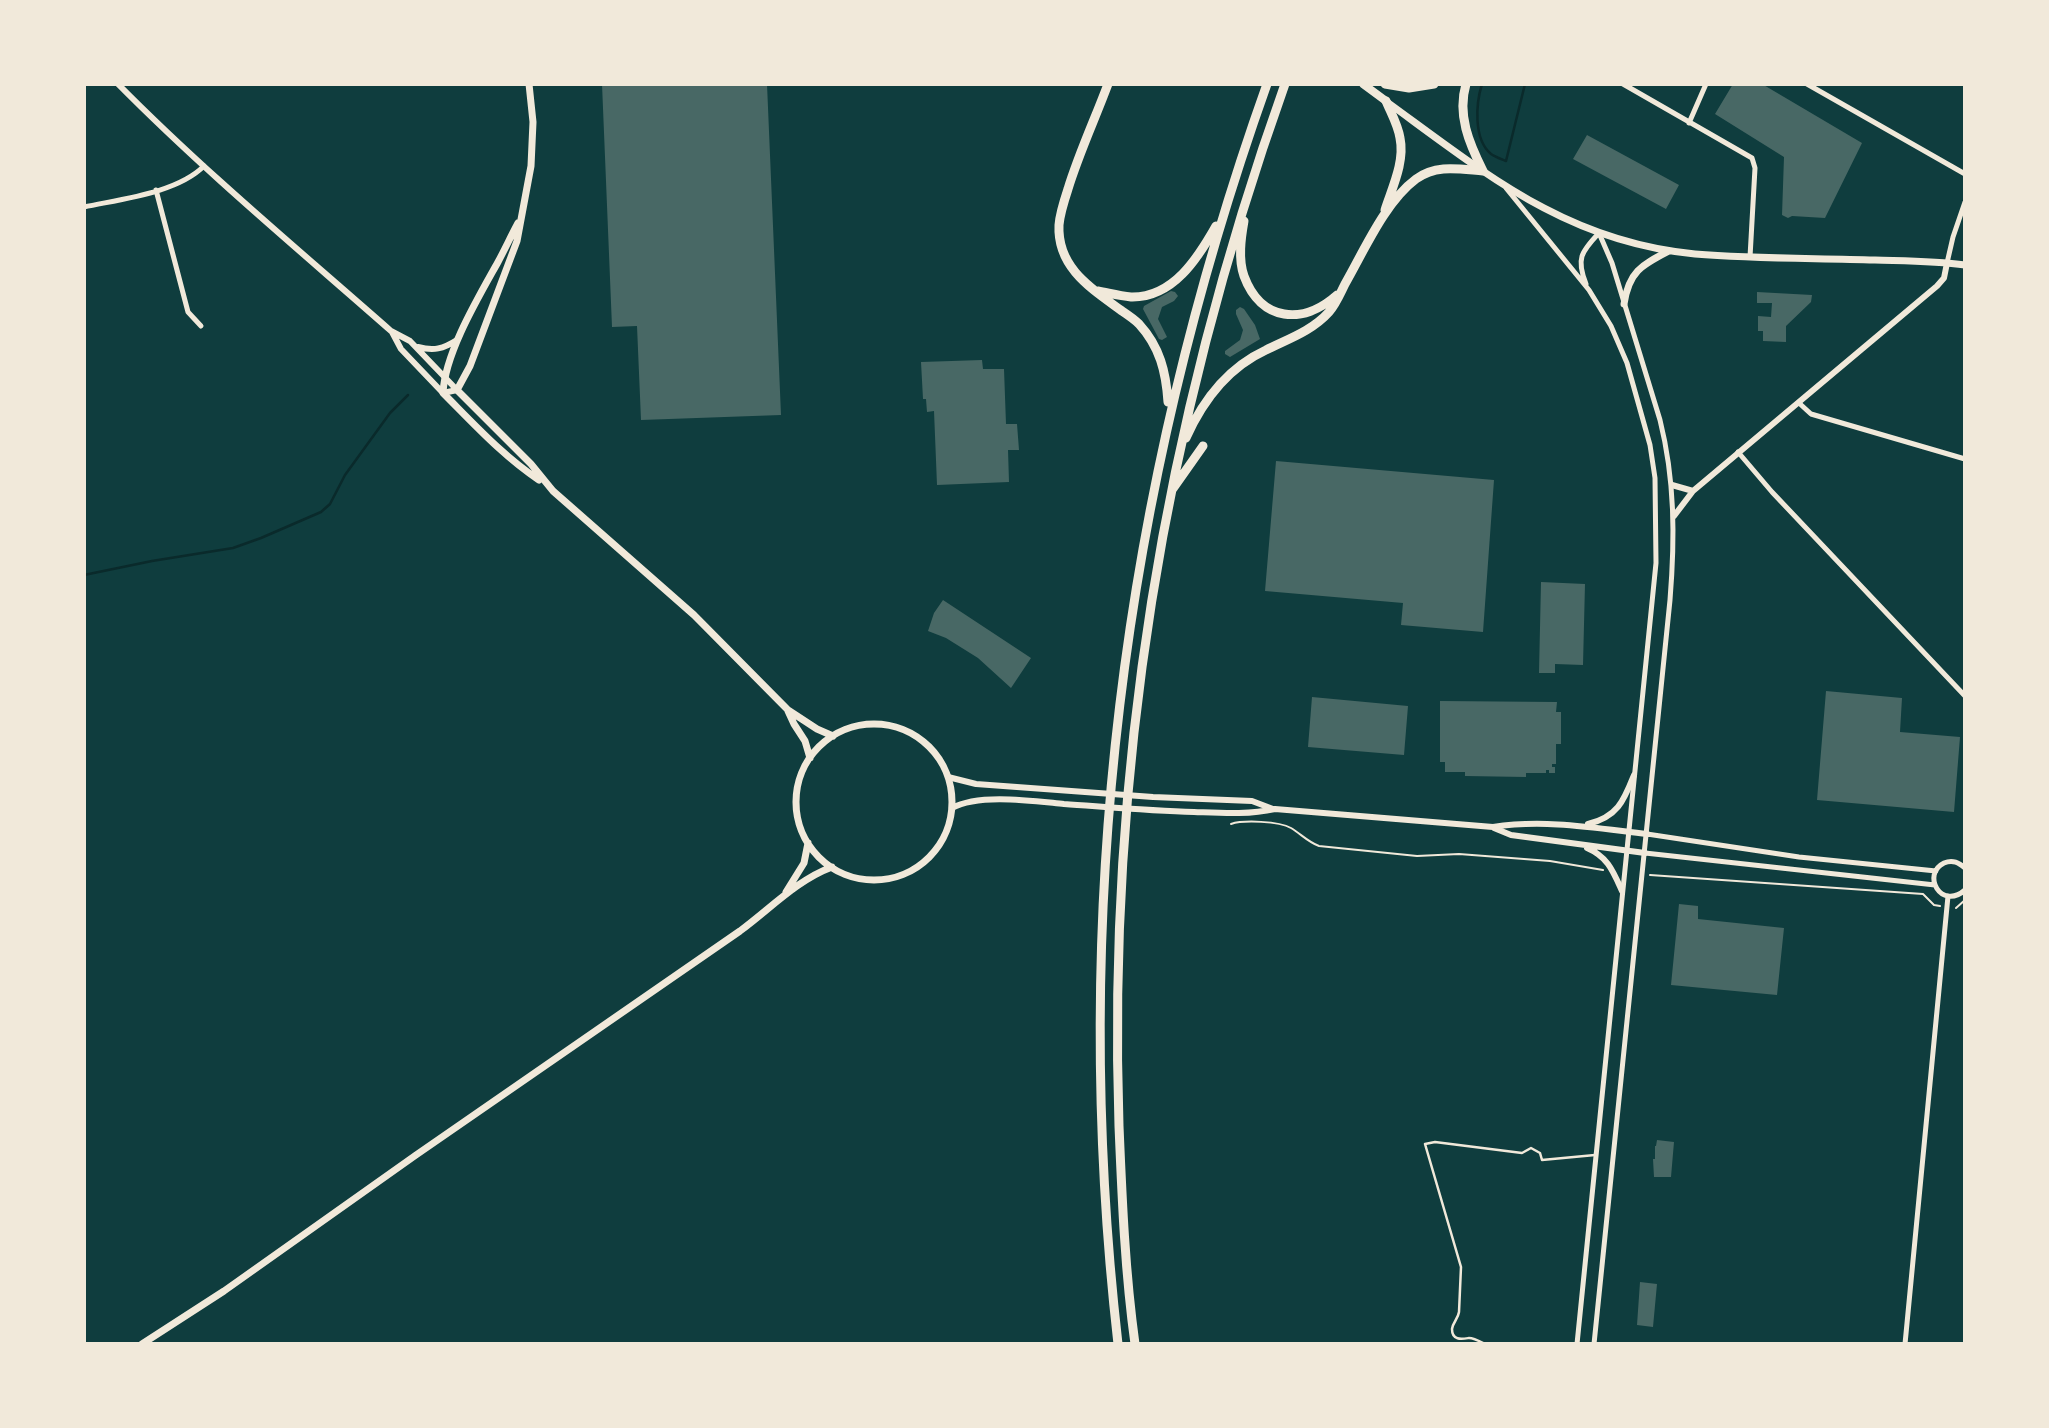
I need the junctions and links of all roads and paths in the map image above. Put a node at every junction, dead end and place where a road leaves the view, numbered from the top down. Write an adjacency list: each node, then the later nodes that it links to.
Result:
1 (118, 84): 16 (street)
2 (529, 84): 25 (main road)
3 (1108, 84): 34 (highway)
4 (1267, 84): 22 (highway)
5 (1285, 84): 21 (highway)
6 (1363, 84): 14 (main road)
7 (1385, 84): 8 (highway)
8 (1434, 84)
9 (1465, 84): 17 (highway)
10 (1623, 84): 15 (street)
11 (1706, 84): 15 (street)
12 (1807, 84): 13 (street)
13 (1819, 87): 18 (street)
14 (1386, 101): 17 (main road); 26 (highway)
15 (1689, 122): 29 (street)
16 (204, 166): 20 (street); 37 (street)
17 (1483, 171): 19 (main road); 26 (highway)
18 (1965, 174)
19 (1504, 186): 27 (main road); 33 (street)
20 (156, 190): 24 (street); 36 (street)
21 (1248, 193): 32 (highway); 48 (highway)
22 (1227, 202): 34 (highway); 44 (highway)
23 (1965, 202): 30 (street)
24 (84, 207)
25 (521, 218): 38 (main road); 41 (main road)
26 (1382, 219): 32 (highway)
27 (1599, 233): 28 (main road); 33 (street); 35 (street)
28 (1670, 251): 29 (main road); 35 (main road)
29 (1750, 257): 30 (main road)
30 (1947, 262): 31 (main road); 43 (street)
31 (1965, 265)
32 (1343, 289): 48 (highway)
33 (1589, 290): 58 (street)
34 (1096, 291): 44 (highway)
35 (1624, 304): 50 (street)
36 (201, 326)
37 (391, 331): 39 (street); 42 (street)
38 (460, 339): 39 (street); 40 (main road)
39 (416, 346): 40 (street)
40 (444, 378): 41 (street); 42 (main road)
41 (457, 390): 42 (street); 49 (main road)
42 (443, 393): 49 (main road)
43 (1799, 403): 46 (street); 47 (street)
44 (1169, 414): 86 (highway)
45 (1203, 446): 52 (highway)
46 (1738, 453): 51 (street); 54 (street)
47 (1965, 459)
48 (1175, 470): 52 (highway)
49 (546, 485): 55 (main road)
50 (1672, 485): 51 (street); 53 (street)
51 (1693, 491): 53 (street)
52 (1170, 495): 87 (highway)
53 (1674, 516): 66 (street)
54 (1965, 696)
55 (788, 710): 56 (main road); 57 (main road)
56 (832, 736): 57 (main road); 59 (main road)
57 (810, 758): 67 (main road)
58 (1634, 775): 63 (street); 65 (street)
59 (948, 777): 60 (main road); 61 (street)
60 (952, 808): 61 (street); 71 (main road)
61 (1275, 809): 64 (street)
62 (1231, 824): 73 (path)
63 (1581, 825): 64 (street); 65 (street)
64 (1493, 827): 68 (street)
65 (1628, 832): 66 (street); 69 (street)
66 (1647, 834): 70 (street); 74 (street)
67 (808, 843): 71 (main road); 79 (main road)
68 (1579, 845): 69 (street); 78 (street)
69 (1626, 851): 70 (street); 78 (street)
70 (1645, 853): 76 (street); 90 (street)
71 (832, 867): 79 (main road)
72 (1965, 868): 74 (street)
73 (1608, 871)
74 (1936, 871): 76 (street)
75 (1648, 875): 82 (path)
76 (1935, 885): 80 (street)
77 (1965, 890): 80 (street)
78 (1622, 891): 84 (street)
79 (784, 895): 85 (main road)
80 (1948, 896): 91 (street)
81 (1965, 900): 83 (path)
82 (1940, 906)
83 (1956, 908)
84 (1595, 1155): 88 (lane); 89 (street)
85 (142, 1344)
86 (1118, 1344)
87 (1135, 1344)
88 (1485, 1344)
89 (1577, 1344)
90 (1594, 1344)
91 (1905, 1344)

